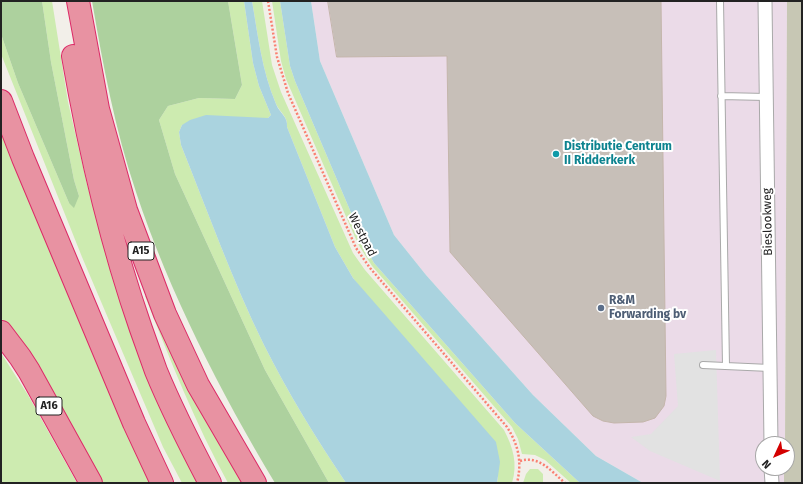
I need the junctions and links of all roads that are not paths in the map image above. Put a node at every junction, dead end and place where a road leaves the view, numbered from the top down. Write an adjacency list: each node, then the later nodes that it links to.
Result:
1 (64, 1): 15 (highway, A15)
2 (78, 1): 16 (highway, A15)
3 (720, 1): 5 (lane)
4 (764, 1): 6 (street, Bieslookweg)
5 (721, 96): 6 (lane); 10 (lane)
6 (766, 97): 11 (street, Bieslookweg)
7 (1, 101): 14 (highway)
8 (1, 332): 13 (highway, A16)
9 (703, 365): 10 (lane)
10 (726, 366): 11 (lane)
11 (770, 368): 12 (street, Bieslookweg)
12 (771, 436)
13 (91, 483)
14 (162, 483)
15 (210, 483)
16 (255, 483)

